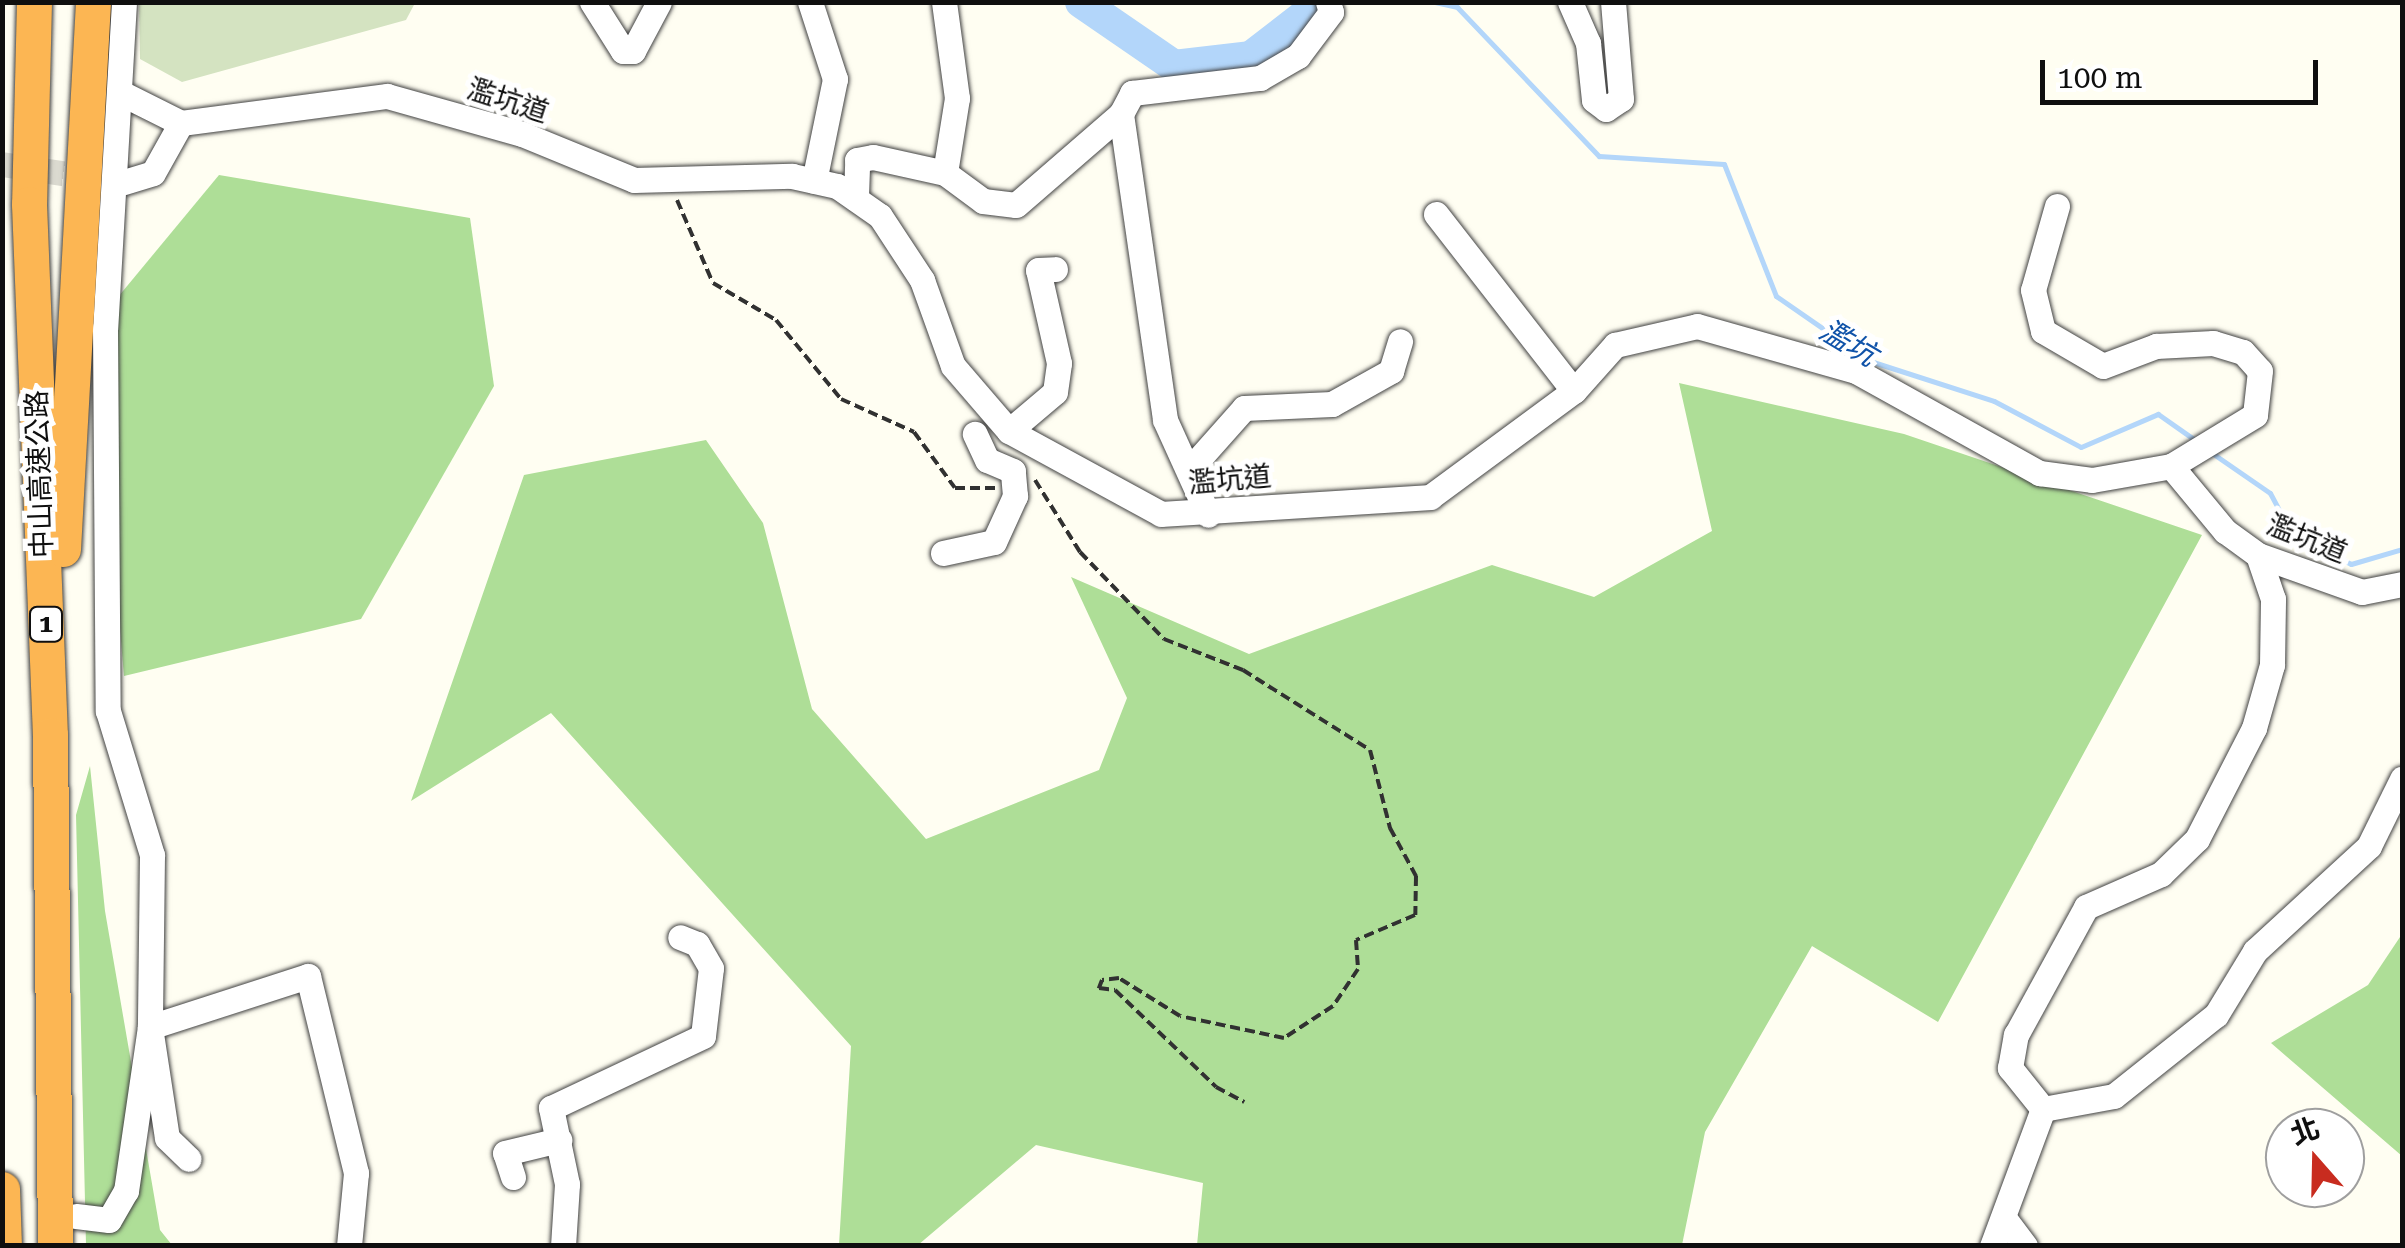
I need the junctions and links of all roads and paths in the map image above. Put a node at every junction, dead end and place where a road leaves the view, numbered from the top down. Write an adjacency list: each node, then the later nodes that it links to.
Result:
1 (34, 2): 33 (highway, 中山高速公路 / 1)
2 (92, 2): 33 (highway)
3 (124, 2): 11 (street)
4 (592, 2): 5 (street)
5 (658, 2)
6 (810, 2): 15 (street)
7 (944, 2): 14 (street)
8 (1570, 2): 9 (street)
9 (1613, 2)
10 (1329, 7): 12 (street)
11 (120, 93): 13 (street); 36 (street)
12 (1121, 114): 14 (street); 28 (street)
13 (181, 123): 16 (street); 17 (street, 濫坑道)
14 (945, 173): 18 (street)
15 (814, 181): 17 (street, 濫坑道); 18 (street, 濫坑道)
16 (124, 182)
17 (668, 182): 27 (path)
18 (856, 196): 24 (street, 濫坑道)
19 (2057, 206): 26 (street)
20 (1436, 214): 23 (street)
21 (1055, 269): 24 (street)
22 (1400, 341): 28 (street)
23 (1574, 391): 26 (street, 濫坑道); 29 (street, 濫坑道)
24 (1009, 430): 29 (street, 濫坑道)
25 (975, 434): 27 (street)
26 (2171, 466): 31 (street, 濫坑道)
27 (1012, 470): 30 (street); 37 (path)
28 (1189, 470): 29 (street)
29 (1208, 514)
30 (943, 553)
31 (2258, 555): 32 (street, 濫坑道); 38 (street)
32 (2402, 584)
33 (50, 734): 46 (highway, 中山高速公路 / 1)
34 (2402, 779): 38 (street)
35 (680, 937): 39 (street)
36 (150, 1027): 40 (street); 43 (street); 47 (street)
37 (1244, 1102)
38 (2043, 1109): 44 (street)
39 (559, 1140): 41 (street); 48 (street)
40 (190, 1159)
41 (513, 1177)
42 (2, 1188): 45 (highway)
43 (76, 1216)
44 (2004, 1218): 49 (street); 50 (street)
45 (4, 1246)
46 (55, 1246)
47 (348, 1246)
48 (563, 1246)
49 (1992, 1246)
50 (2024, 1246)

